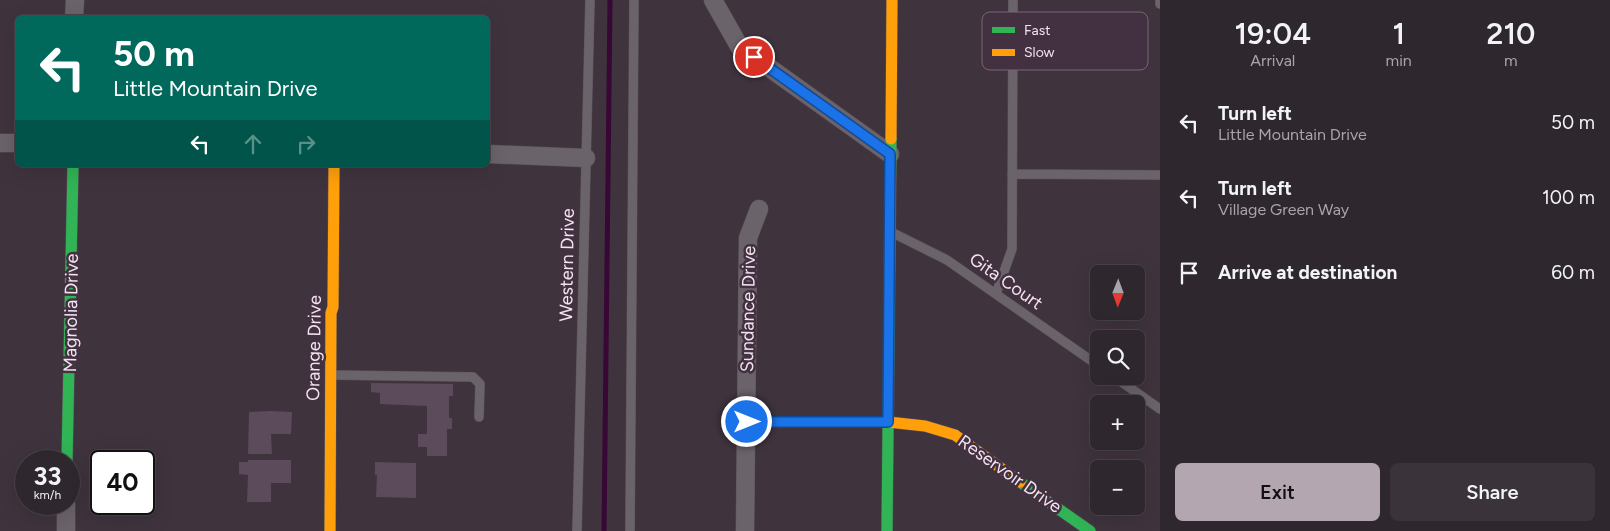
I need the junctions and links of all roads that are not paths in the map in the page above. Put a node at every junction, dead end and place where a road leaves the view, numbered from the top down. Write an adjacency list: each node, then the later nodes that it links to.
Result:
1 (74, 0): 8 (street)
2 (590, 0): 14 (lane, Western Drive)
3 (634, 0): 34 (lane)
4 (713, 0): 13 (street)
5 (892, 0): 13 (street)
6 (1160, 0): 7 (lane)
7 (1160, 4)
8 (74, 15)
9 (1013, 70): 17 (lane)
10 (0, 143): 11 (street)
11 (15, 144)
12 (490, 154): 14 (street)
13 (890, 154): 20 (street)
14 (586, 158): 33 (lane, Western Drive)
15 (73, 167): 29 (street, Magnolia Drive)
16 (334, 167): 23 (street, Orange Drive)
17 (1012, 174): 18 (lane); 21 (lane)
18 (1160, 176)
19 (759, 209): 27 (street, Sundance Drive)
20 (889, 231): 21 (lane, Gita Court); 28 (street)
21 (996, 294): 22 (lane, Gita Court)
22 (1090, 360)
23 (330, 375): 26 (lane); 32 (street, Orange Drive)
24 (1126, 385): 25 (lane)
25 (1160, 409)
26 (479, 417)
27 (747, 422): 28 (street, Reservoir Drive); 35 (street, Sundance Drive)
28 (888, 422): 36 (street); 37 (street, Reservoir Drive)
29 (68, 450)
30 (66, 515): 31 (street)
31 (66, 531)
32 (330, 531)
33 (576, 531)
34 (630, 531)
35 (746, 531)
36 (888, 531)
37 (1090, 531)

